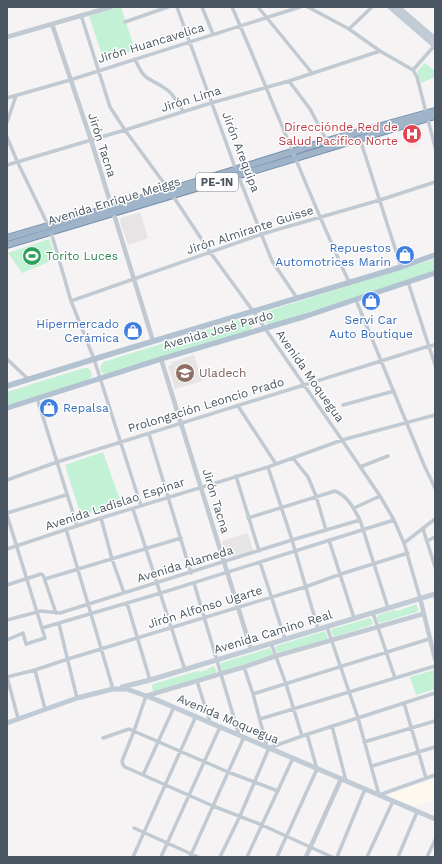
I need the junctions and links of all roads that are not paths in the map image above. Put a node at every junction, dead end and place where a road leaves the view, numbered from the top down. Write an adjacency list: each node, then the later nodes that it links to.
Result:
1 (111, 7): 12 (street)
2 (168, 7): 14 (street)
3 (177, 7): 21 (street, Jirón Arequipa)
4 (202, 7): 18 (street)
5 (232, 7): 16 (street)
6 (258, 7): 13 (street)
7 (308, 7): 17 (street)
8 (372, 7): 17 (street)
9 (390, 7): 22 (main road)
10 (398, 7): 20 (main road)
11 (297, 8): 13 (street, Jirón Huancavelica)
12 (81, 15): 15 (street); 25 (street, Avenida Moquegua)
13 (268, 18): 16 (street, Jirón Huancavelica); 27 (street)
14 (125, 22)
15 (52, 24): 19 (street); 28 (street, Jirón Tacna)
16 (240, 26): 18 (street, Jirón Huancavelica); 30 (street)
17 (349, 29): 23 (street)
18 (213, 34): 21 (street, Jirón Huancavelica)
19 (7, 37)
20 (435, 39)
21 (190, 41): 24 (street, Jirón Huancavelica); 33 (street, Jirón Arequipa)
22 (435, 45): 26 (street)
23 (380, 51): 26 (street); 27 (street, Jirón Lima)
24 (135, 59): 25 (street, Jirón Huancavelica); 35 (street)
25 (99, 70): 28 (street, Jirón Huancavelica); 39 (street, Avenida Moquegua)
26 (413, 70): 36 (street)
27 (312, 72): 29 (street, Jirón Lima)
28 (70, 80): 31 (street, Jirón Huancavelica); 42 (street, Jirón Tacna)
29 (289, 81): 30 (street, Jirón Lima); 43 (street)
30 (266, 87): 33 (street, Jirón Lima); 45 (street)
31 (16, 96): 32 (street, Jirón Huancavelica); 38 (street)
32 (7, 98)
33 (211, 103): 35 (street, Jirón Lima); 48 (street, Jirón Arequipa)
34 (435, 111): 36 (highway, Avenida Enrique Meiggs / PE-1N)
35 (183, 112): 39 (street, Jirón Lima)
36 (426, 116): 37 (highway, Avenida Enrique Meiggs / PE-1N); 41 (highway, Avenida Enrique Meiggs / PE-1N); 43 (highway, Avenida Enrique Meiggs / PE-1N); 44 (street)
37 (435, 116)
38 (7, 122)
39 (125, 130): 42 (street, Jirón Lima); 50 (street, Avenida Moquegua)
40 (7, 138): 46 (street)
41 (360, 138): 45 (highway, Avenida Enrique Meiggs / PE-1N); 51 (street)
42 (91, 140): 46 (street, Jirón Lima); 52 (street, Jirón Tacna)
43 (327, 141): 45 (highway, Avenida Enrique Meiggs / PE-1N)
44 (435, 147)
45 (294, 155): 48 (highway, Avenida Enrique Meiggs / PE-1N); 53 (street)
46 (17, 161): 47 (street, Jirón Lima); 54 (street)
47 (7, 165)
48 (237, 173): 50 (highway, Avenida Enrique Meiggs / PE-1N); 56 (street, Jirón Arequipa)
49 (435, 182): 51 (street, Jirón Almirante Guisse)
50 (171, 193): 52 (highway, Avenida Enrique Meiggs / PE-1N); 59 (street, Avenida Moquegua)
51 (380, 200): 53 (street, Jirón Almirante Guisse); 61 (street)
52 (113, 210): 54 (highway, Avenida Enrique Meiggs / PE-1N); 55 (highway, Avenida Enrique Meiggs / PE-1N); 63 (street, Jirón Tacna)
53 (319, 218): 56 (street, Jirón Almirante Guisse); 64 (street)
54 (48, 225): 57 (highway, Avenida Enrique Meiggs / PE-1N)
55 (50, 232): 58 (highway, Avenida Enrique Meiggs / PE-1N); 67 (street)
56 (262, 234): 59 (street, Jirón Almirante Guisse); 66 (street, Jirón Arequipa)
57 (7, 238)
58 (7, 245)
59 (210, 252): 63 (street, Jirón Almirante Guisse); 69 (street, Avenida Moquegua)
60 (435, 255): 61 (main road, Avenida José Pardo)
61 (402, 267): 64 (main road, Avenida José Pardo)
62 (435, 273): 65 (main road, Avenida José Pardo)
63 (133, 279): 67 (street, Jirón Almirante Guisse); 71 (street, Jirón Tacna)
64 (349, 282): 66 (main road, Avenida José Pardo)
65 (408, 282): 68 (main road, Avenida José Pardo); 72 (street)
66 (297, 298): 69 (main road, Avenida José Pardo)
67 (72, 300): 75 (street)
68 (356, 300): 70 (main road, Avenida José Pardo); 77 (street)
69 (253, 311): 70 (street, Avenida Moquegua); 71 (main road, Avenida José Pardo)
70 (265, 328): 76 (main road, Avenida José Pardo); 81 (street, Avenida Moquegua)
71 (153, 341): 75 (main road, Avenida José Pardo)
72 (429, 346): 73 (street, Prolongación Leoncio Prado); 77 (street, Prolongación Leoncio Prado); 78 (street)
73 (435, 346)
74 (7, 359): 80 (street)
75 (94, 359): 79 (street); 80 (main road, Avenida José Pardo)
76 (161, 359): 79 (main road, Avenida José Pardo); 89 (street, Jirón Tacna)
77 (381, 361): 81 (street, Prolongación Leoncio Prado); 83 (street)
78 (435, 365)
79 (100, 378): 84 (main road, Avenida José Pardo); 93 (street)
80 (28, 379): 82 (main road, Avenida José Pardo)
81 (304, 385): 86 (street, Prolongación Leoncio Prado); 92 (street, Avenida Moquegua)
82 (7, 386)
83 (394, 392): 85 (street); 90 (street)
84 (37, 398): 87 (main road, Avenida José Pardo); 96 (street)
85 (343, 405)
86 (238, 406): 89 (street, Prolongación Leoncio Prado); 97 (street)
87 (7, 408)
88 (435, 415): 90 (street, Avenida Ladislao Espinar)
89 (182, 423): 91 (street, Prolongación Leoncio Prado); 102 (street, Jirón Tacna)
90 (407, 423): 92 (street, Avenida Ladislao Espinar); 103 (street)
91 (149, 434): 93 (street, Prolongación Leoncio Prado); 107 (street)
92 (342, 440): 95 (street, Avenida Ladislao Espinar); 99 (street, Avenida Moquegua)
93 (121, 442): 96 (street, Prolongación Leoncio Prado); 108 (street)
94 (388, 456): 99 (street)
95 (293, 458): 97 (street, Avenida Ladislao Espinar); 105 (street)
96 (57, 462): 101 (street, Prolongación Leoncio Prado); 104 (street)
97 (276, 464): 98 (street, Avenida Ladislao Espinar)
98 (268, 467): 100 (street, Avenida Ladislao Espinar); 110 (street)
99 (360, 467): 106 (street, Avenida Moquegua)
100 (236, 476): 102 (street, Avenida Ladislao Espinar); 114 (street)
101 (7, 480)
102 (201, 487): 107 (street, Avenida Ladislao Espinar); 136 (street, Jirón Tacna)
103 (435, 488)
104 (66, 495): 112 (street); 118 (street)
105 (316, 496): 110 (street); 111 (street); 122 (street)
106 (380, 496): 111 (street); 117 (street, Avenida Moquegua)
107 (169, 497): 108 (street, Avenida Ladislao Espinar); 124 (street)
108 (141, 506): 109 (street, Avenida Ladislao Espinar)
109 (133, 508): 113 (street, Avenida Ladislao Espinar); 131 (street)
110 (281, 508): 114 (street); 125 (street)
111 (354, 508): 116 (street)
112 (7, 514): 129 (street)
113 (101, 518): 118 (street, Avenida Ladislao Espinar); 135 (street)
114 (248, 518): 132 (street)
115 (435, 519): 121 (street)
116 (360, 520): 120 (street); 122 (street, Avenida Alameda)
117 (394, 520): 120 (street, Avenida Alameda); 128 (street, Avenida Moquegua)
118 (76, 526): 119 (street, Avenida Ladislao Espinar)
119 (66, 529): 129 (street, Avenida Ladislao Espinar); 140 (street)
120 (363, 529): 126 (street, Avenida Alameda); 138 (street)
121 (423, 529): 127 (street); 128 (street)
122 (326, 530): 125 (street, Avenida Alameda)
123 (435, 537): 127 (street)
124 (181, 538): 131 (street); 142 (street)
125 (292, 540): 132 (street, Avenida Alameda); 133 (street)
126 (329, 540): 133 (street, Avenida Alameda); 143 (street)
127 (427, 541): 139 (street)
128 (404, 543): 134 (street, Avenida Moquegua)
129 (17, 546): 130 (street, Avenida Ladislao Espinar); 144 (street)
130 (7, 549)
131 (146, 549): 135 (street); 146 (street)
132 (259, 551): 136 (street, Avenida Alameda)
133 (294, 551): 137 (street, Avenida Alameda); 149 (street)
134 (408, 553): 138 (street, Jirón Alfonso Ugarte); 154 (street, Avenida Moquegua)
135 (112, 559): 140 (street); 150 (street)
136 (224, 562): 141 (street, Jirón Tacna); 142 (street, Avenida Alameda)
137 (260, 562): 141 (street, Avenida Alameda); 153 (street)
138 (374, 563): 143 (street, Jirón Alfonso Ugarte); 158 (street)
139 (435, 567)
140 (77, 570): 145 (street); 156 (street)
141 (228, 572): 147 (street, Avenida Alameda); 157 (street, Jirón Tacna)
142 (191, 573): 146 (street, Avenida Alameda)
143 (341, 574): 149 (street, Jirón Alfonso Ugarte); 165 (street)
144 (26, 578): 145 (street); 148 (street); 159 (street)
145 (45, 579): 160 (street)
146 (157, 583): 150 (street, Avenida Alameda); 151 (street)
147 (194, 583): 151 (street, Avenida Alameda); 164 (street)
148 (7, 585)
149 (305, 587): 153 (street, Jirón Alfonso Ugarte); 172 (street)
150 (124, 593): 156 (street, Avenida Alameda)
151 (161, 593): 155 (street, Avenida Alameda); 171 (street)
152 (435, 594): 154 (main road, Avenida Camino Real)
153 (271, 597): 157 (street, Jirón Alfonso Ugarte); 174 (street)
154 (420, 598): 158 (main road, Avenida Camino Real); 163 (street, Avenida Moquegua)
155 (128, 603): 162 (street, Avenida Alameda); 173 (street)
156 (89, 604): 160 (street, Avenida Alameda); 162 (street)
157 (238, 607): 164 (street, Jirón Alfonso Ugarte); 180 (street, Jirón Tacna)
158 (388, 608): 161 (main road, Avenida Camino Real)
159 (36, 612): 160 (street, Avenida Alameda); 166 (street, Avenida Alameda); 170 (street)
160 (56, 613)
161 (373, 613): 165 (main road, Avenida Camino Real); 169 (street)
162 (92, 614): 167 (street, Avenida Alameda); 179 (street)
163 (423, 614): 169 (street); 175 (street, Avenida Moquegua)
164 (204, 618): 171 (street, Jirón Alfonso Ugarte); 185 (street)
165 (354, 618): 168 (main road, Avenida Camino Real)
166 (7, 620)
167 (59, 624): 170 (street, Avenida Alameda); 183 (street)
168 (327, 626): 172 (main road, Avenida Camino Real); 177 (street)
169 (378, 627): 177 (street); 181 (street)
170 (42, 628): 176 (street)
171 (171, 628): 173 (street, Jirón Alfonso Ugarte); 190 (street)
172 (318, 629): 174 (main road, Avenida Camino Real)
173 (138, 638): 179 (street, Jirón Alfonso Ugarte); 194 (street)
174 (285, 639): 178 (main road, Avenida Camino Real)
175 (429, 639): 181 (street); 184 (street, Avenida Moquegua)
176 (7, 640)
177 (332, 640): 182 (street); 187 (street)
178 (271, 643): 180 (main road, Avenida Camino Real); 182 (street)
179 (102, 648): 183 (street, Jirón Alfonso Ugarte); 198 (street)
180 (251, 650): 185 (main road, Avenida Camino Real)
181 (386, 653): 187 (street); 193 (street)
182 (276, 656): 188 (street); 196 (street)
183 (68, 659): 189 (street, Jirón Alfonso Ugarte); 203 (street)
184 (435, 659)
185 (217, 660): 190 (main road, Avenida Camino Real); 191 (street)
186 (435, 666): 193 (street)
187 (342, 667): 196 (street); 199 (street)
188 (244, 668): 191 (street); 201 (street)
189 (35, 670): 192 (street, Jirón Alfonso Ugarte); 206 (street)
190 (185, 670): 194 (main road, Avenida Camino Real)
191 (220, 674): 195 (street); 220 (street)
192 (7, 677): 197 (street)
193 (395, 678): 199 (street)
194 (150, 680): 198 (main road, Avenida Camino Real)
195 (197, 681): 202 (street); 213 (street)
196 (286, 684): 201 (street); 207 (street)
197 (8, 686): 209 (street)
198 (115, 689): 202 (main road, Avenida Moquegua); 203 (main road, Avenida Moquegua)
199 (349, 692): 207 (street); 210 (street)
200 (435, 693): 204 (street)
201 (253, 694): 211 (street)
202 (146, 696): 205 (main road, Avenida Moquegua); 218 (street)
203 (77, 698): 206 (main road, Avenida Moquegua)
204 (404, 703): 210 (street); 217 (street)
205 (174, 707): 208 (main road, Avenida Moquegua); 224 (street)
206 (45, 709): 209 (main road, Avenida Moquegua)
207 (293, 709): 211 (street); 221 (street)
208 (196, 716): 213 (main road, Avenida Moquegua); 228 (street)
209 (18, 718): 214 (main road, Avenida Moquegua)
210 (358, 718): 215 (street); 225 (street)
211 (260, 720): 226 (street)
212 (435, 721): 217 (street)
213 (210, 722): 216 (main road, Avenida Moquegua)
214 (7, 723)
215 (332, 726): 219 (street); 239 (street)
216 (220, 727): 220 (main road, Avenida Moquegua); 231 (street)
217 (410, 728): 225 (street); 229 (street)
218 (134, 731): 223 (street); 224 (street); 235 (street)
219 (306, 734): 221 (street); 233 (street)
220 (238, 735): 222 (main road, Avenida Moquegua)
221 (302, 736): 226 (street)
222 (244, 737): 226 (main road, Avenida Moquegua); 234 (street)
223 (103, 738)
224 (158, 741): 228 (street); 235 (street)
225 (364, 742): 232 (street)
226 (268, 747): 230 (main road, Avenida Moquegua); 240 (street)
227 (435, 747): 229 (street)
228 (180, 751): 231 (street); 241 (street)
229 (418, 752): 232 (street); 237 (street)
230 (293, 758): 233 (main road, Avenida Moquegua); 243 (street)
231 (204, 762): 234 (street); 245 (street)
232 (372, 766): 244 (street)
233 (317, 769): 238 (main road, Avenida Moquegua); 254 (street)
234 (228, 772): 240 (street); 247 (street)
235 (143, 775): 241 (street)
236 (435, 775): 237 (street)
237 (426, 778): 244 (street)
238 (341, 779): 239 (main road, Avenida Moquegua); 257 (street)
239 (346, 781): 242 (main road, Avenida Moquegua)
240 (254, 782): 243 (street); 249 (street)
241 (165, 785): 245 (street); 253 (street)
242 (365, 789): 244 (main road, Avenida Moquegua); 267 (street)
243 (278, 791): 251 (street)
244 (379, 795): 246 (main road, Avenida Moquegua)
245 (189, 796): 247 (street); 256 (street)
246 (393, 801): 248 (main road, Avenida Moquegua); 268 (street)
247 (213, 806): 249 (street); 258 (street)
248 (417, 812): 250 (main road, Avenida Moquegua); 269 (street)
249 (240, 816): 251 (street); 262 (street)
250 (435, 820)
251 (262, 825): 254 (street); 263 (street)
252 (134, 828): 253 (street)
253 (145, 833): 256 (street); 259 (street)
254 (286, 836): 257 (street); 264 (street)
255 (435, 840): 270 (street)
256 (168, 843): 258 (street); 260 (street)
257 (311, 847): 265 (street); 266 (street)
258 (190, 855): 261 (street)
259 (133, 857)
260 (161, 857)
261 (198, 857)
262 (220, 857)
263 (247, 857)
264 (277, 857)
265 (306, 857)
266 (332, 857)
267 (337, 857)
268 (367, 857)
269 (398, 857)
270 (427, 857)

